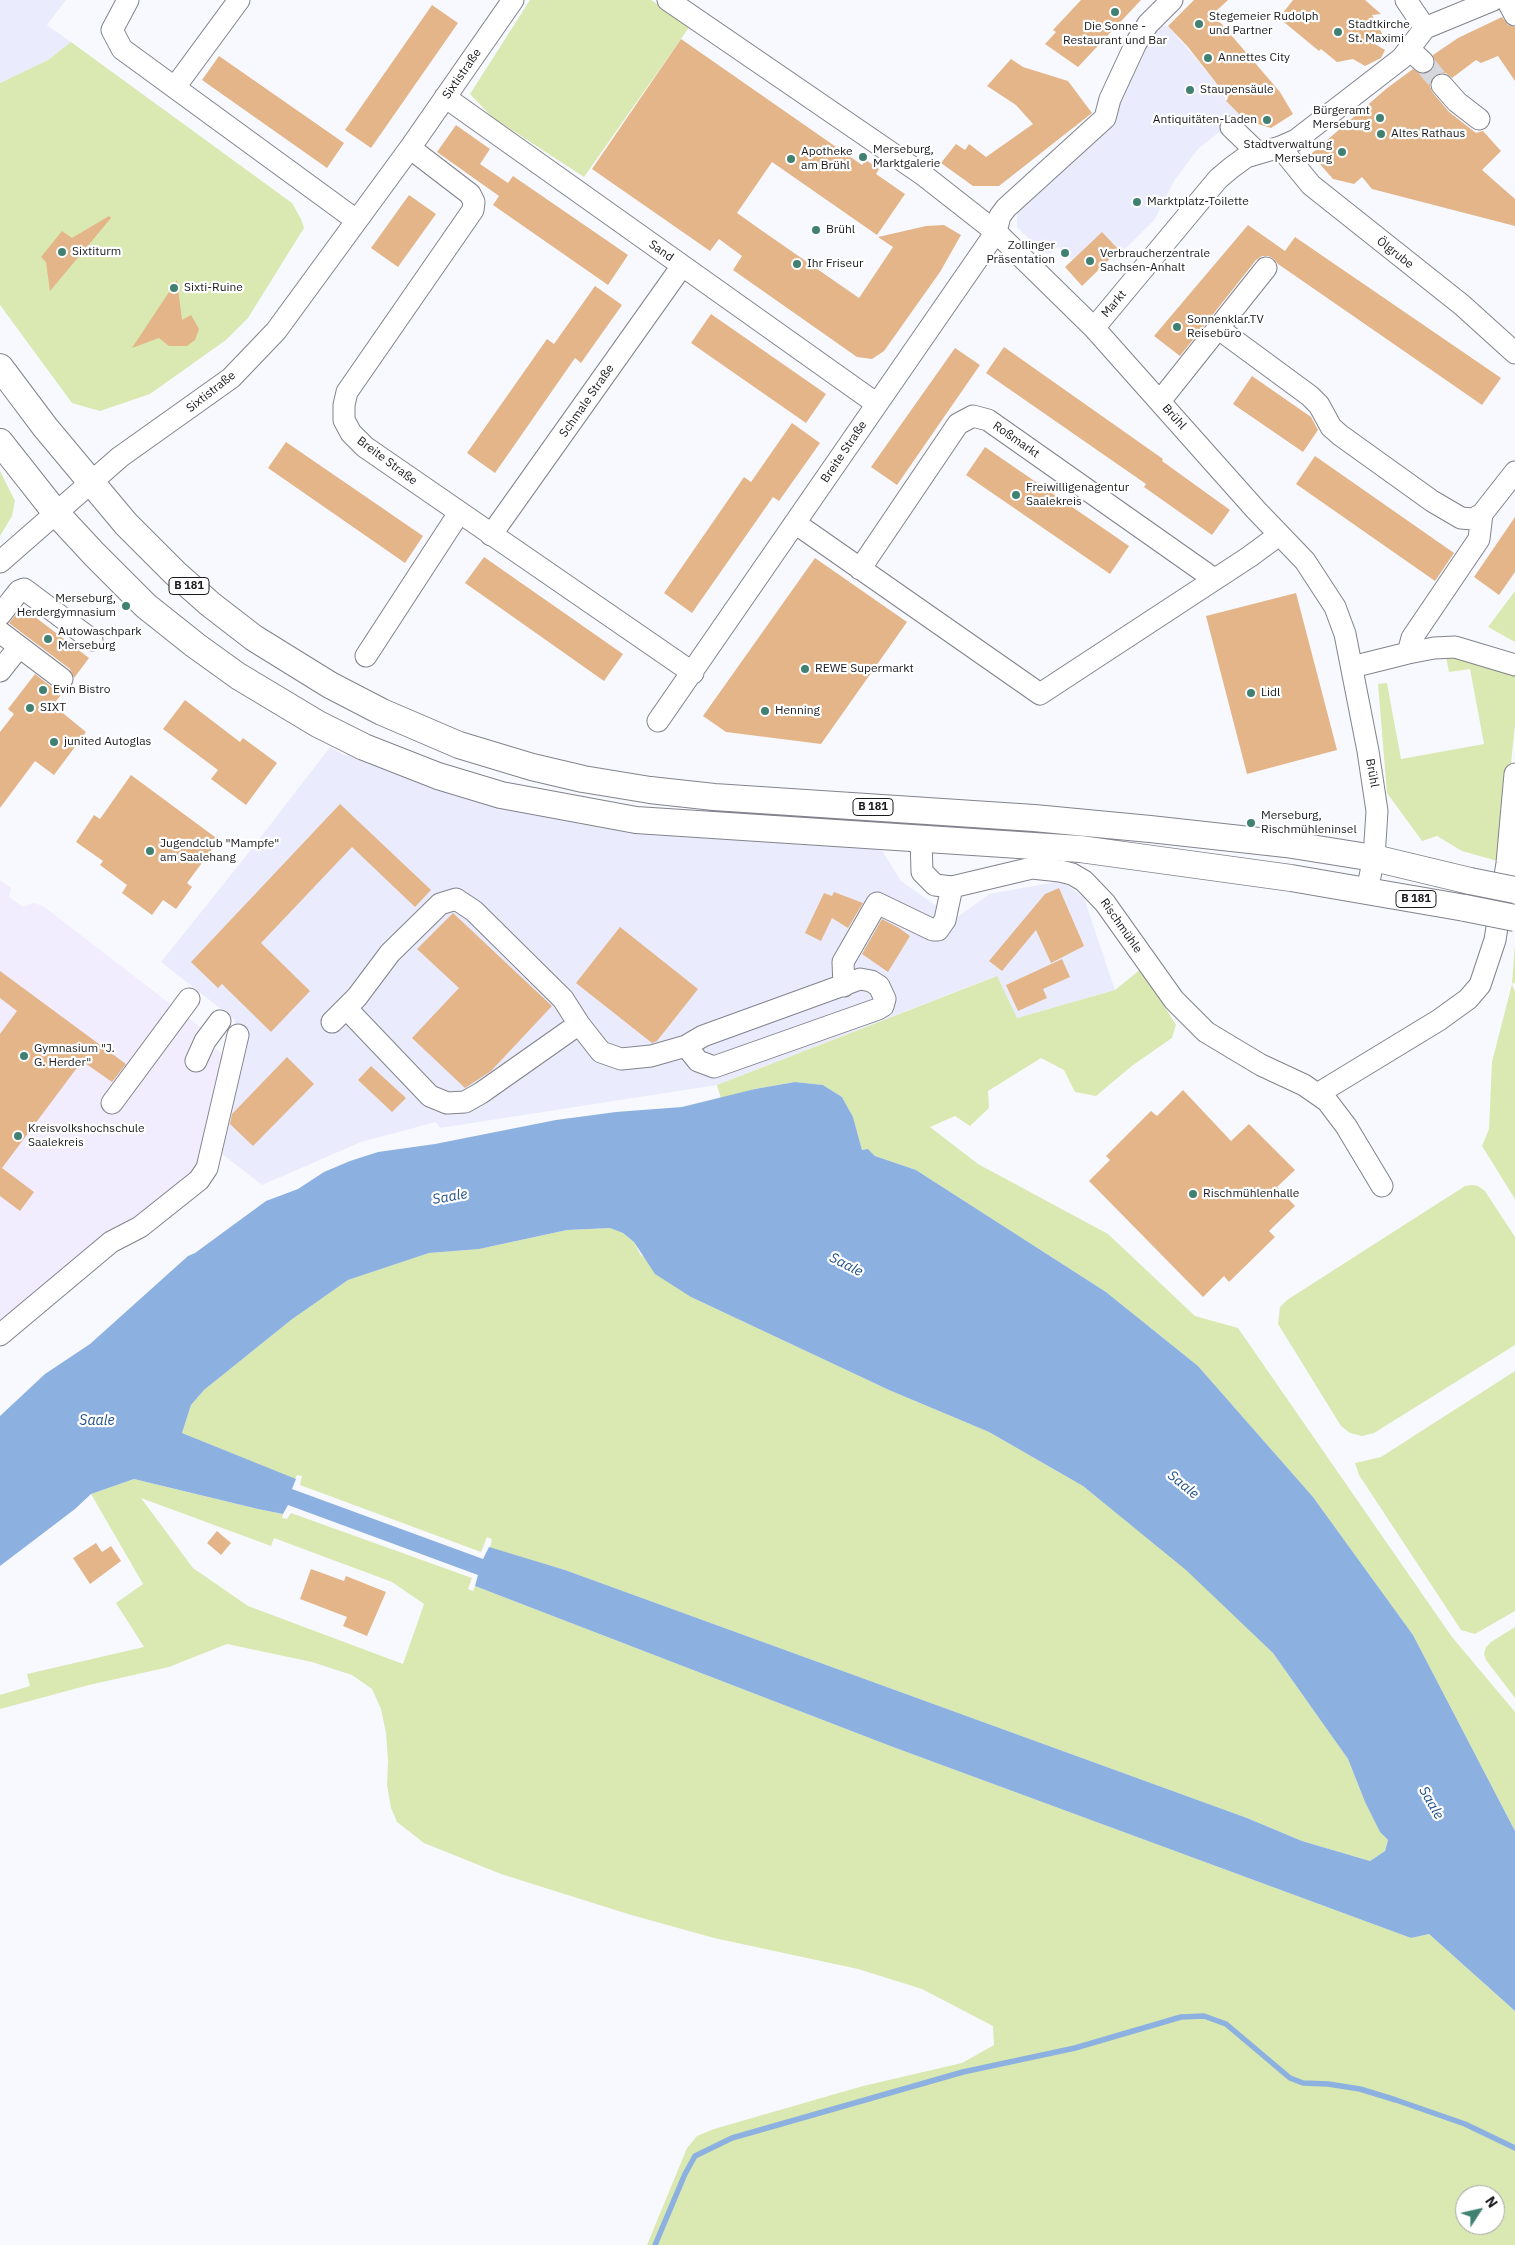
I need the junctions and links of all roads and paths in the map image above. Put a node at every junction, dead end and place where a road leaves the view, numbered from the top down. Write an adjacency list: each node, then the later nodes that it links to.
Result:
1 (128, 0): 12 (street)
2 (239, 0): 12 (street)
3 (668, 0): 20 (street, Brühl)
4 (1172, 0): 20 (street)
5 (1406, 0): 10 (street)
6 (1493, 0): 10 (street)
7 (1507, 0): 9 (street)
8 (509, 1): 13 (street, Sixtistraße)
9 (1515, 15)
10 (1425, 28): 16 (street, Markt)
11 (1442, 85): 14 (street)
12 (175, 87): 19 (street)
13 (445, 97): 17 (street, Sixtistraße); 21 (street, Sand)
14 (1479, 118)
15 (1231, 127): 18 (street)
16 (1280, 147): 18 (street, Markt); 25 (street, Ölgrube)
17 (410, 148): 19 (street, Sixtistraße); 33 (street, Breite Straße)
18 (1258, 153): 23 (street, Markt)
19 (356, 220): 31 (street, Sixtistraße)
20 (996, 232): 23 (street, Brühl); 28 (street, Breite Straße)
21 (682, 266): 28 (street, Sand); 36 (street, Schmale Straße)
22 (1266, 268): 24 (street)
23 (1094, 328): 27 (street, Brühl)
24 (1219, 329): 27 (street); 34 (street)
25 (1515, 353)
26 (0, 367): 31 (main road, B 181)
27 (1160, 401): 37 (street, Brühl)
28 (877, 404): 35 (street, Breite Straße)
29 (0, 442): 32 (main road, B 181)
30 (1515, 472): 34 (street)
31 (90, 483): 32 (street, Sixtistraße); 55 (main road, B 181)
32 (56, 513): 38 (street, Sixtistraße); 54 (main road, B 181)
33 (459, 513): 36 (street, Breite Straße); 46 (street)
34 (1482, 514): 45 (street)
35 (795, 523): 39 (street); 50 (street, Breite Straße)
36 (491, 535): 50 (street, Breite Straße)
37 (1280, 535): 40 (street); 48 (street, Brühl)
38 (0, 562)
39 (860, 569): 40 (street); 40 (street, Roßmarkt)
40 (1214, 579)
41 (0, 615): 43 (street)
42 (0, 632): 44 (street)
43 (92, 640)
44 (19, 647): 49 (street); 51 (street)
45 (1408, 653): 47 (street); 48 (street)
46 (366, 656)
47 (1515, 664)
48 (1352, 667): 55 (street, Brühl)
49 (0, 671)
50 (693, 673): 52 (street, Breite Straße)
51 (62, 679)
52 (658, 721)
53 (1515, 774): 67 (street)
54 (921, 838): 56 (street); 57 (main road, B 181)
55 (1374, 858): 57 (street, Brühl); 58 (main road, B 181, bridge)
56 (952, 887): 60 (street); 67 (street, Rischmühle)
57 (1367, 890): 59 (main road, B 181, bridge)
58 (1515, 890)
59 (1515, 918)
60 (844, 986): 65 (street); 65 (street)
61 (189, 999): 68 (street)
62 (220, 1021): 66 (street)
63 (579, 1024): 63 (street); 65 (street)
64 (238, 1035): 70 (street)
65 (686, 1046)
66 (196, 1061)
67 (1319, 1094): 69 (street, Rischmühle)
68 (112, 1103)
69 (1382, 1186)
70 (0, 1335)

